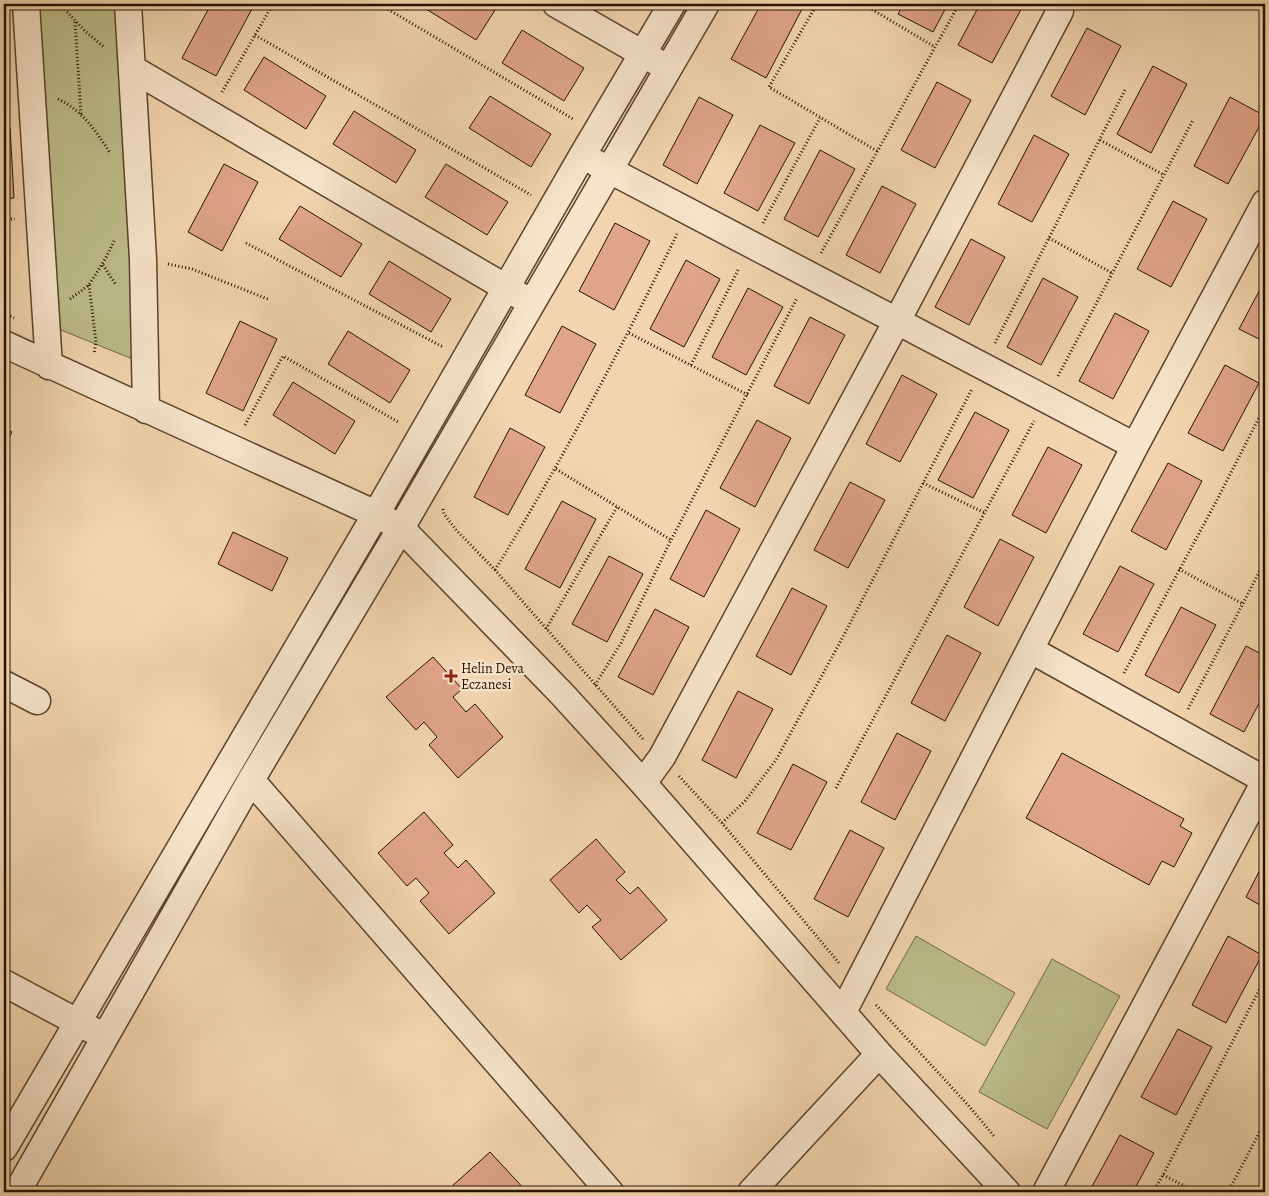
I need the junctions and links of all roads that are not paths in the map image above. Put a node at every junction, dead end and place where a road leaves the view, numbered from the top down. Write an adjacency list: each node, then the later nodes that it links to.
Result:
1 (26, 4): 17 (street)
2 (128, 4): 8 (street)
3 (556, 4): 7 (street)
4 (672, 4): 7 (street)
5 (706, 4): 9 (street)
6 (1060, 11): 15 (street)
7 (642, 54): 9 (street); 10 (street)
8 (133, 69): 13 (street); 18 (street)
9 (669, 69): 11 (street)
10 (582, 156): 11 (street); 13 (street)
11 (610, 171): 14 (street); 15 (street)
12 (1265, 203): 19 (street)
13 (506, 288): 14 (street); 20 (street)
14 (532, 302): 21 (street)
15 (897, 321): 19 (street); 27 (street)
16 (4, 344): 17 (street)
17 (50, 366): 18 (street)
18 (146, 410): 20 (street)
19 (1135, 446): 22 (street)
20 (376, 514): 21 (street); 30 (street)
21 (401, 528): 25 (street); 27 (street)
22 (1032, 650): 26 (street); 29 (street)
23 (4, 684): 24 (street)
24 (37, 701)
25 (251, 780): 31 (street); 35 (street)
26 (1265, 780): 38 (street)
27 (643, 783): 29 (street)
28 (4, 982): 30 (street)
29 (843, 1012): 32 (street)
30 (78, 1022): 31 (street); 33 (street)
31 (105, 1037): 34 (street)
32 (879, 1054): 36 (street); 37 (street)
33 (4, 1148)
34 (17, 1192)
35 (610, 1192)
36 (751, 1192)
37 (1007, 1192)
38 (1046, 1192)

